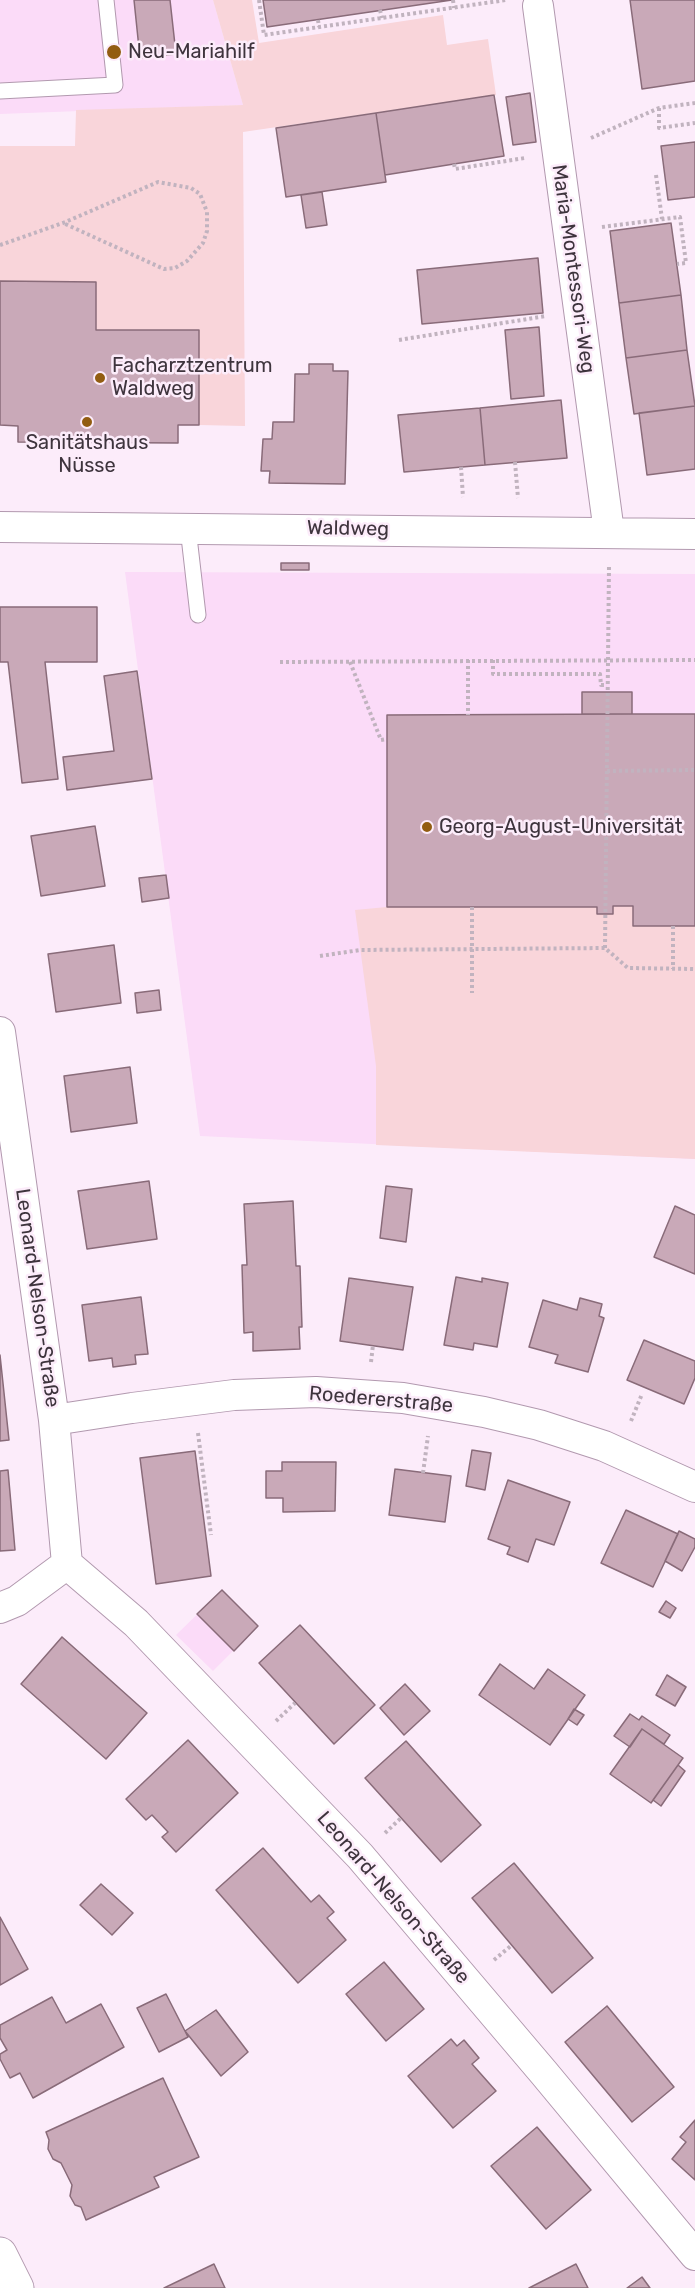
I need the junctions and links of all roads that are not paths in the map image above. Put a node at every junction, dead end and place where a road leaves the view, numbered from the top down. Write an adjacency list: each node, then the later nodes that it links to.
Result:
1 (106, 0): 3 (lane)
2 (538, 6): 6 (street, Maria-Montessori-Weg)
3 (0, 91)
4 (0, 527): 5 (street, Waldweg)
5 (188, 528): 6 (street, Waldweg); 8 (lane)
6 (609, 532): 7 (street, Waldweg)
7 (695, 534)
8 (198, 615)
9 (0, 1032): 10 (street, Leonard-Nelson-Straße)
10 (54, 1420): 11 (street, Roedererstraße); 12 (street, Leonard-Nelson-Straße)
11 (695, 1488)
12 (68, 1564): 13 (street); 15 (street, Leonard-Nelson-Straße)
13 (0, 1608)
14 (0, 2254): 16 (street)
15 (695, 2255)
16 (17, 2288)

